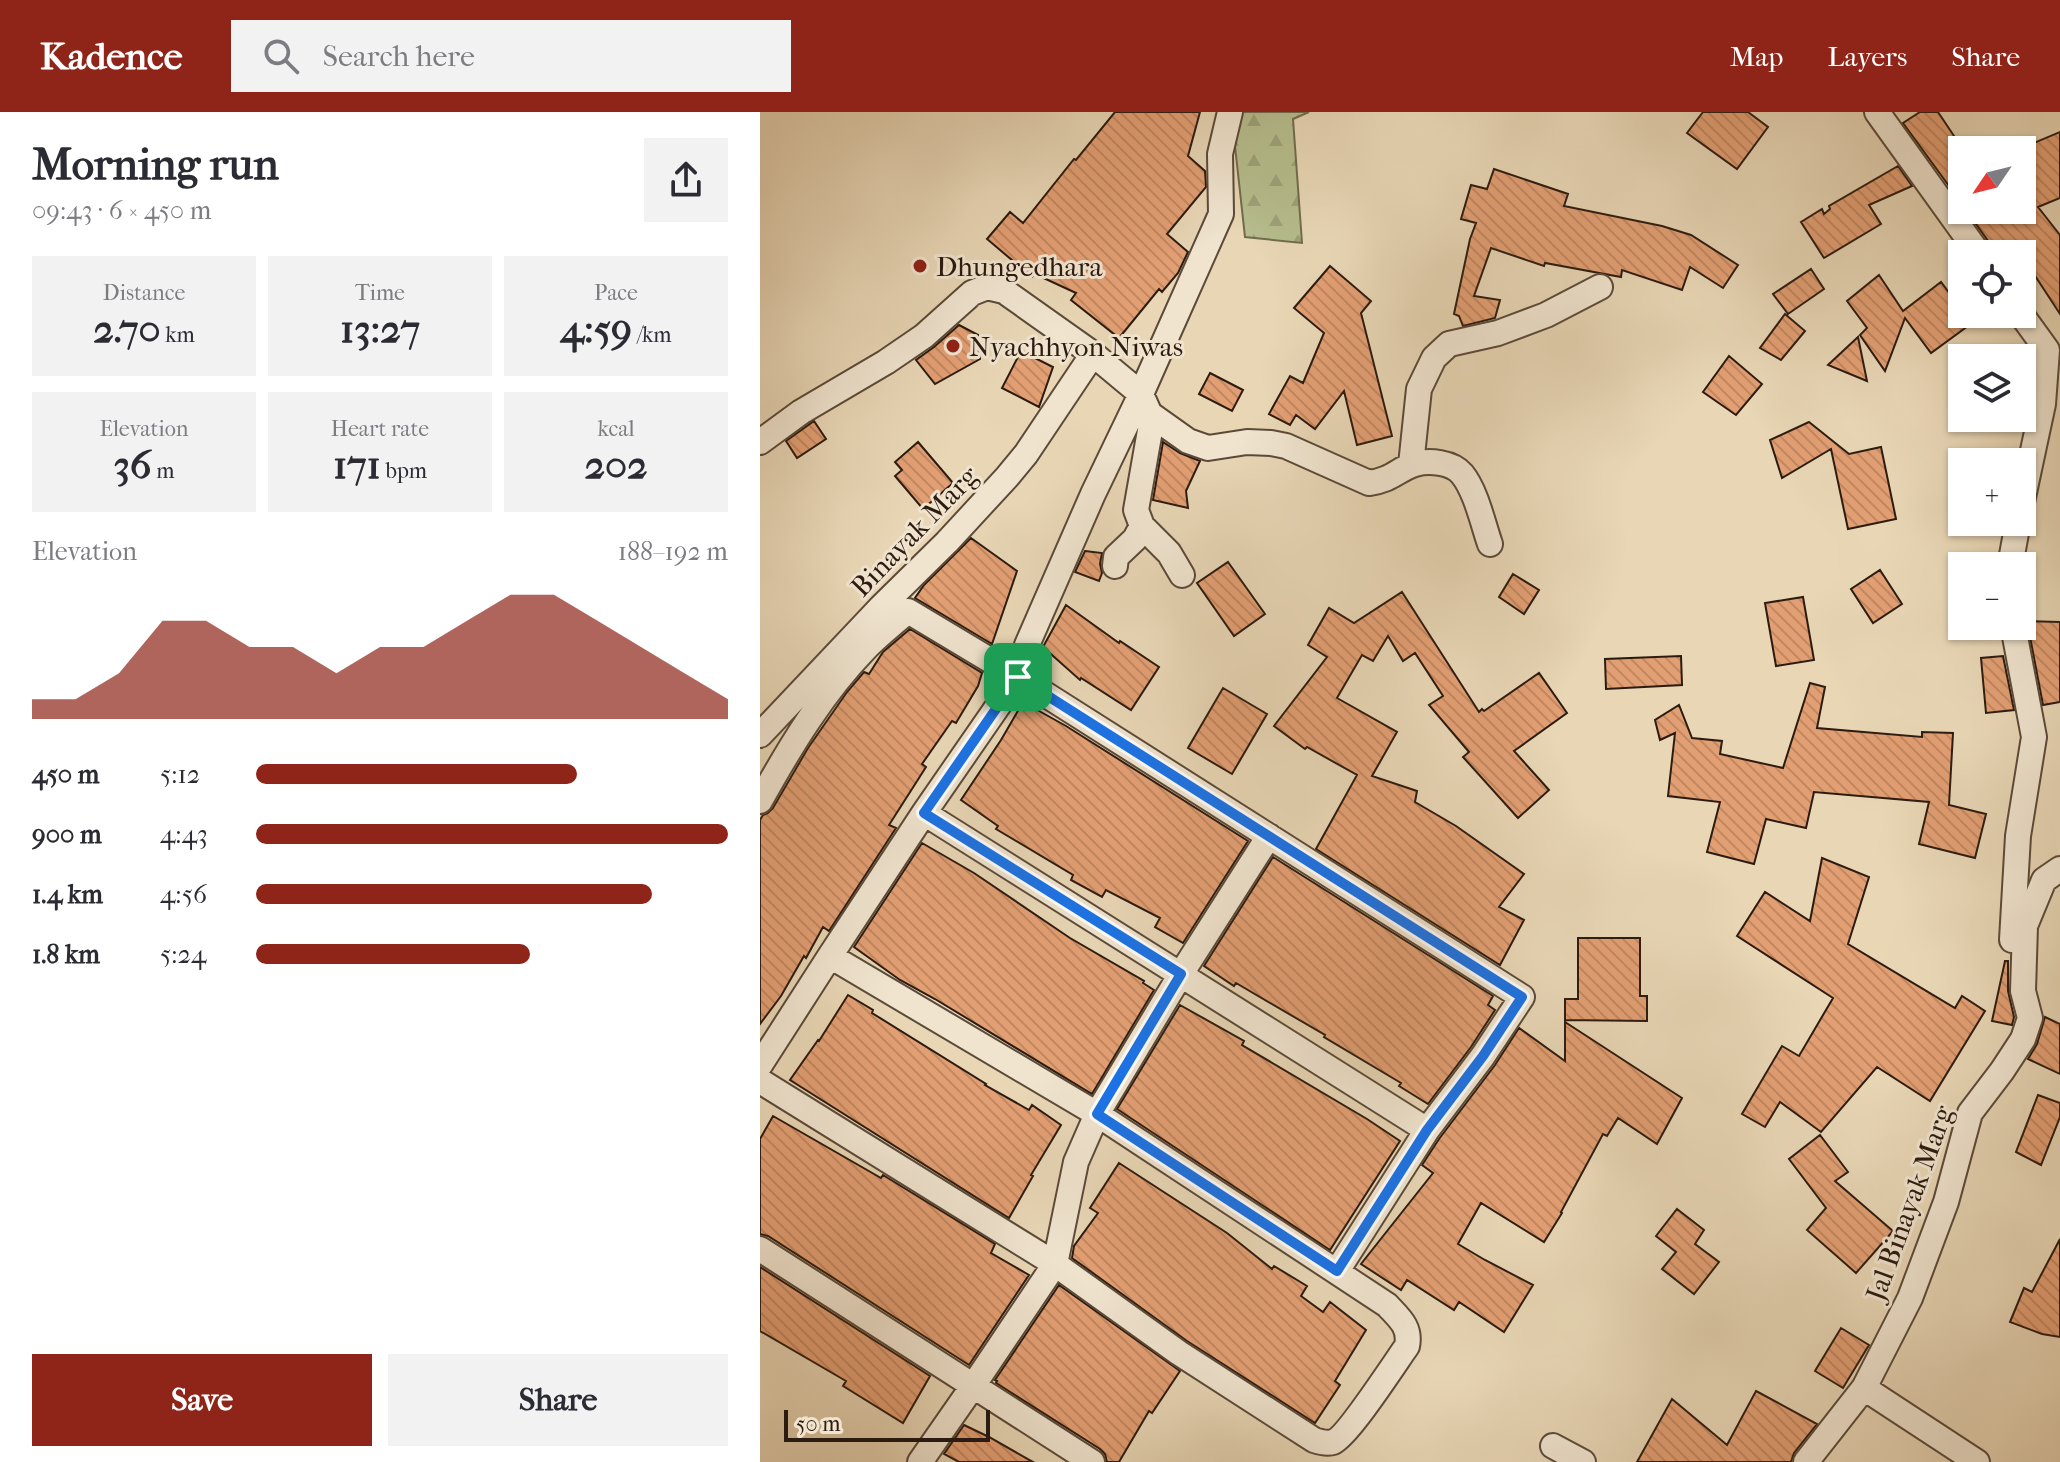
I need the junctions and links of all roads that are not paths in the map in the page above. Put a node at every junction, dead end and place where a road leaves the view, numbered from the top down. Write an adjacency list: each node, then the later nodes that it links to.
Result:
1 (1230, 112): 7 (street)
2 (1877, 112): 3 (street)
3 (1969, 240)
4 (1600, 287): 10 (street)
5 (2031, 328): 9 (street)
6 (1093, 354): 7 (street); 8 (street); 17 (street, Binayak Marg)
7 (1145, 404): 10 (street); 11 (street); 16 (street)
8 (760, 442)
9 (2034, 448)
10 (1411, 465): 12 (street)
11 (1142, 526): 13 (street); 14 (street)
12 (1490, 544)
13 (1115, 566)
14 (1182, 575)
15 (2016, 640): 24 (street)
16 (1018, 677): 18 (street); 19 (street); 20 (street)
17 (760, 735)
18 (760, 801)
19 (924, 813): 22 (street); 23 (street)
20 (1269, 836): 23 (street); 28 (street)
21 (2060, 869): 24 (street, Jal Binayak Marg)
22 (830, 956): 25 (street); 27 (street)
23 (1181, 974): 27 (street); 28 (street)
24 (2023, 991): 33 (street, Jal Binayak Marg)
25 (760, 1065)
26 (760, 1081): 30 (street)
27 (1097, 1114): 30 (street); 31 (street)
28 (1427, 1130): 31 (street)
29 (760, 1249): 32 (street)
30 (1055, 1264): 31 (street); 32 (street)
31 (1337, 1271)
32 (973, 1386): 35 (street); 36 (street)
33 (1864, 1388): 38 (street, Jal Binayak Marg); 39 (street)
34 (1553, 1446): 37 (street)
35 (920, 1462)
36 (1092, 1462)
37 (1583, 1462)
38 (1806, 1462)
39 (1977, 1462)

